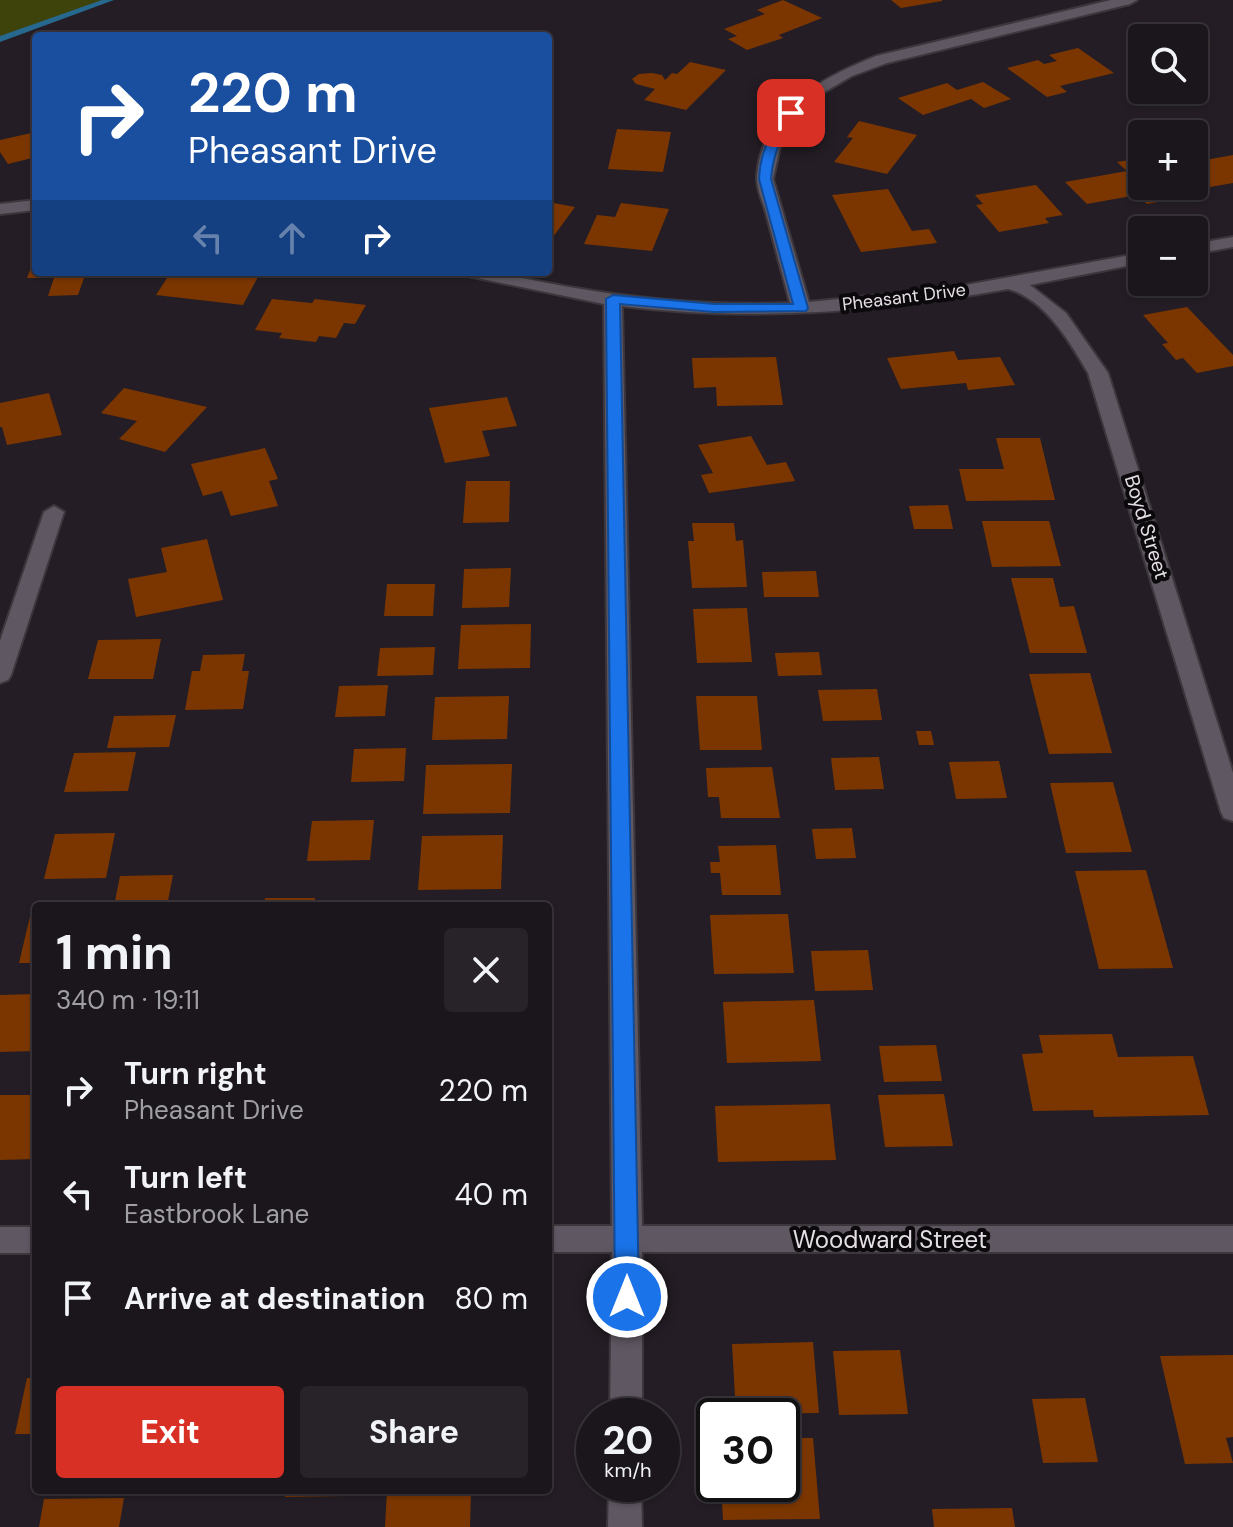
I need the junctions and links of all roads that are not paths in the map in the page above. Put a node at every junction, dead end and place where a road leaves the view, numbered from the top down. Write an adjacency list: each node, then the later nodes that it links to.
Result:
1 (1130, 0): 10 (street)
2 (32, 205): 3 (street)
3 (0, 209)
4 (1233, 242): 5 (street)
5 (1208, 246)
6 (1128, 261): 8 (street, Pheasant Drive)
7 (491, 276): 9 (street, Pheasant Drive)
8 (1003, 283): 10 (street, Pheasant Drive); 13 (street, Boyd Street)
9 (613, 299): 10 (street, Pheasant Drive); 15 (street)
10 (801, 308)
11 (54, 512): 12 (street)
12 (0, 675)
13 (1233, 812)
14 (552, 1239): 15 (street, Woodward Street)
15 (627, 1239): 16 (street, Woodward Street); 19 (street)
16 (1233, 1239)
17 (0, 1240): 18 (street)
18 (32, 1240)
19 (626, 1398)
20 (625, 1502): 21 (street)
21 (625, 1527)

